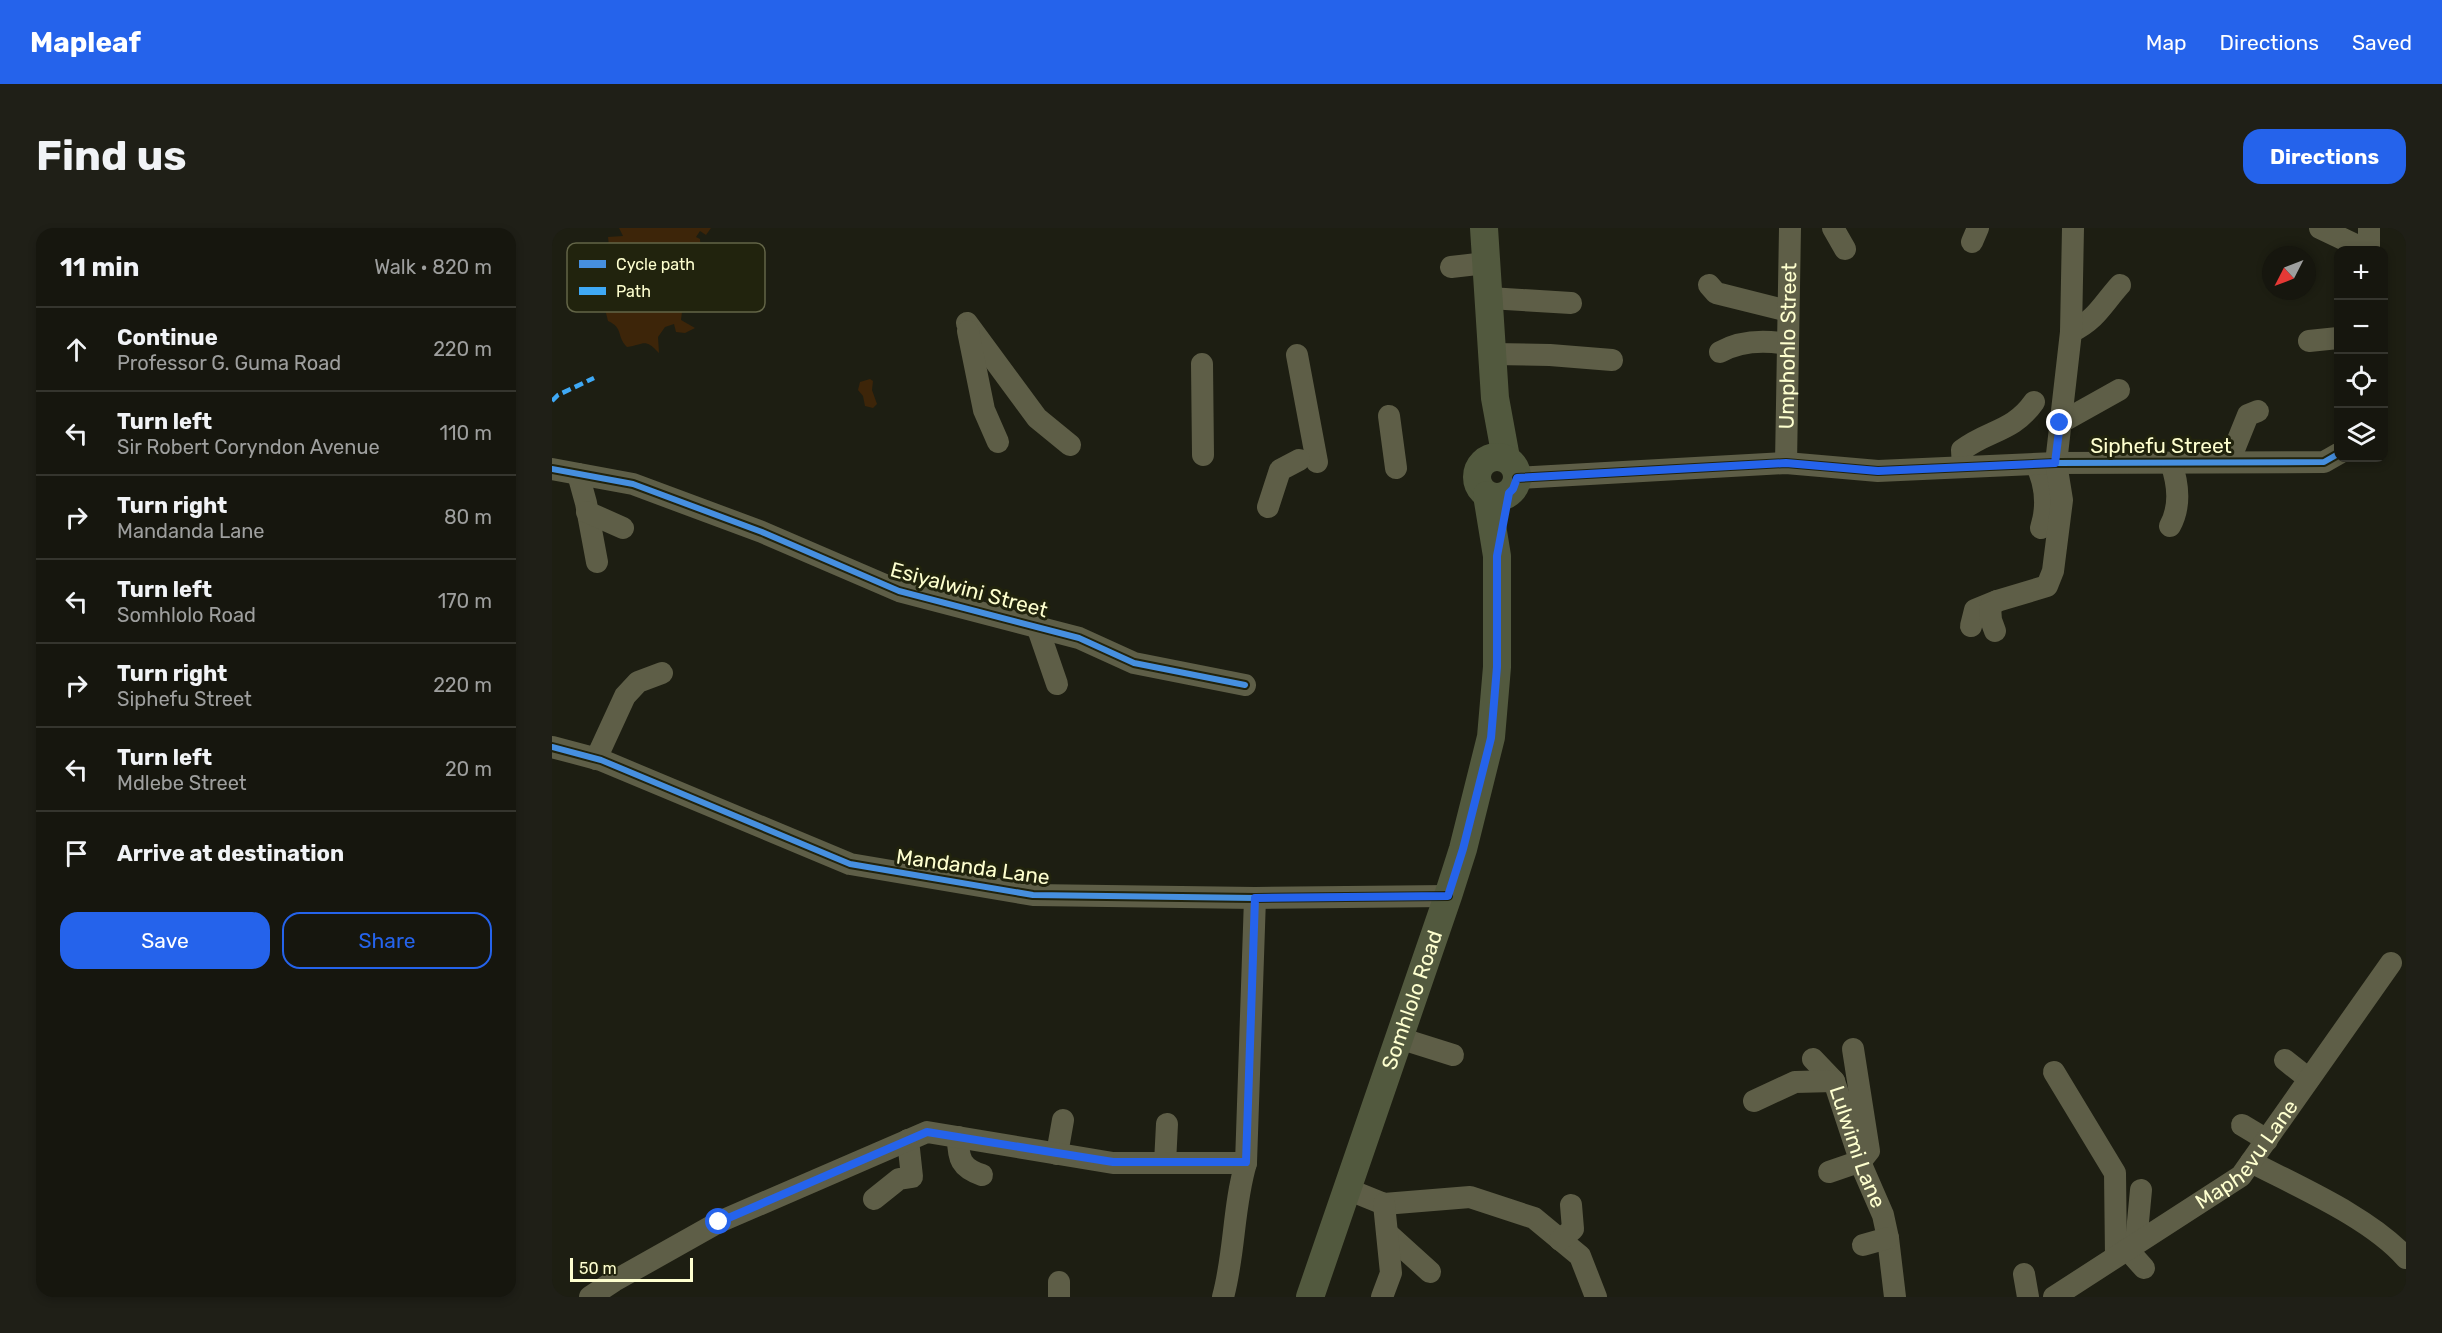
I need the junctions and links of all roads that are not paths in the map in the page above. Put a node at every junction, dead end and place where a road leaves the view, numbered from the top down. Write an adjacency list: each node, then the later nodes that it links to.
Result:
1 (1484, 228): 10 (main road, Somhlolo Road)
2 (1790, 228): 16 (street, Umphohlo Street)
3 (1833, 228): 9 (street)
4 (2320, 228): 7 (street)
5 (2369, 228): 8 (street)
6 (2071, 230): 17 (street)
7 (2359, 246)
8 (2368, 246)
9 (1845, 249)
10 (1486, 263): 11 (street); 14 (main road, Somhlolo Road)
11 (1451, 267)
12 (1709, 285): 16 (street)
13 (2121, 285): 17 (street)
14 (1489, 298): 15 (street); 22 (main road, Somhlolo Road)
15 (1571, 303)
16 (1788, 311): 20 (street, Umphohlo Street)
17 (2070, 332): 30 (street)
18 (2334, 338): 19 (street)
19 (2309, 340)
20 (1788, 344): 21 (street); 36 (street, Umphohlo Street)
21 (1720, 352)
22 (1492, 354): 24 (street); 43 (main road, Somhlolo Road)
23 (1297, 355): 44 (street)
24 (1612, 360)
25 (1202, 364): 33 (street)
26 (2119, 390): 30 (street)
27 (2034, 402): 39 (street)
28 (2258, 411): 35 (street)
29 (1389, 416): 40 (street)
30 (2060, 423): 38 (street)
31 (998, 442): 32 (street)
32 (1070, 445)
33 (1203, 455)
34 (2334, 456): 35 (street, Siphefu Street)
35 (2229, 462): 37 (street, Siphefu Street)
36 (1786, 463): 39 (street, Siphefu Street); 43 (street, Siphefu Street)
37 (2171, 463): 38 (street, Siphefu Street); 46 (street)
38 (2046, 464): 39 (street, Siphefu Street); 48 (street); 50 (street)
39 (1963, 467)
40 (1396, 468)
41 (552, 469): 42 (street, Esiyalwini Street)
42 (578, 474): 45 (street); 51 (street, Esiyalwini Street)
43 (1501, 477): 60 (main road, Somhlolo Road)
44 (1268, 507)
45 (587, 512): 47 (street); 49 (street)
46 (2170, 526)
47 (623, 528)
48 (2041, 528)
49 (597, 562)
50 (1997, 601): 52 (street); 53 (street)
51 (1037, 626): 55 (street); 56 (street, Esiyalwini Street)
52 (1971, 626)
53 (1995, 631)
54 (662, 673): 59 (street)
55 (1058, 684)
56 (1245, 685)
57 (611, 691): 59 (street)
58 (552, 747): 59 (street, Mandanda Lane)
59 (596, 759): 61 (street, Mandanda Lane)
60 (1448, 896): 61 (street, Mandanda Lane); 63 (main road, Somhlolo Road)
61 (1255, 898): 81 (street)
62 (2391, 963): 69 (street, Maphevu Lane)
63 (1399, 1038): 65 (street); 85 (main road, Somhlolo Road)
64 (1853, 1049): 79 (street)
65 (1453, 1055)
66 (1813, 1059): 70 (street)
67 (2285, 1060): 69 (street)
68 (2054, 1072): 94 (street)
69 (2309, 1079): 77 (street, Maphevu Lane)
70 (1834, 1081): 71 (street, Lulwimi Lane); 79 (street, Lulwimi Lane)
71 (1754, 1101)
72 (1063, 1120): 78 (street)
73 (1167, 1124): 80 (street)
74 (2242, 1125): 77 (street)
75 (958, 1137): 76 (street); 78 (street); 83 (street)
76 (908, 1140): 87 (street); 100 (street)
77 (2267, 1140): 84 (street, Maphevu Lane)
78 (1057, 1154): 80 (street)
79 (1861, 1161): 82 (street); 91 (street, Lulwimi Lane)
80 (1165, 1162): 81 (street)
81 (1246, 1162): 101 (street)
82 (1829, 1172)
83 (982, 1175)
84 (2247, 1176): 94 (street, Maphevu Lane); 95 (street)
85 (1347, 1189): 88 (street); 102 (main road, Somhlolo Road)
86 (2141, 1190): 94 (street)
87 (874, 1199)
88 (1384, 1203): 90 (street); 92 (street)
89 (1571, 1205): 92 (street)
90 (1388, 1234): 97 (street); 103 (street)
91 (1888, 1238): 93 (street); 105 (street, Lulwimi Lane)
92 (1560, 1239): 104 (street)
93 (1863, 1245)
94 (2127, 1249): 96 (street); 99 (street, Maphevu Lane)
95 (2406, 1258)
96 (2144, 1268)
97 (1430, 1272)
98 (2024, 1274): 106 (street)
99 (2062, 1295)
100 (590, 1297)
101 (1223, 1297)
102 (1310, 1297)
103 (1382, 1297)
104 (1596, 1297)
105 (1895, 1297)
106 (2028, 1297)

